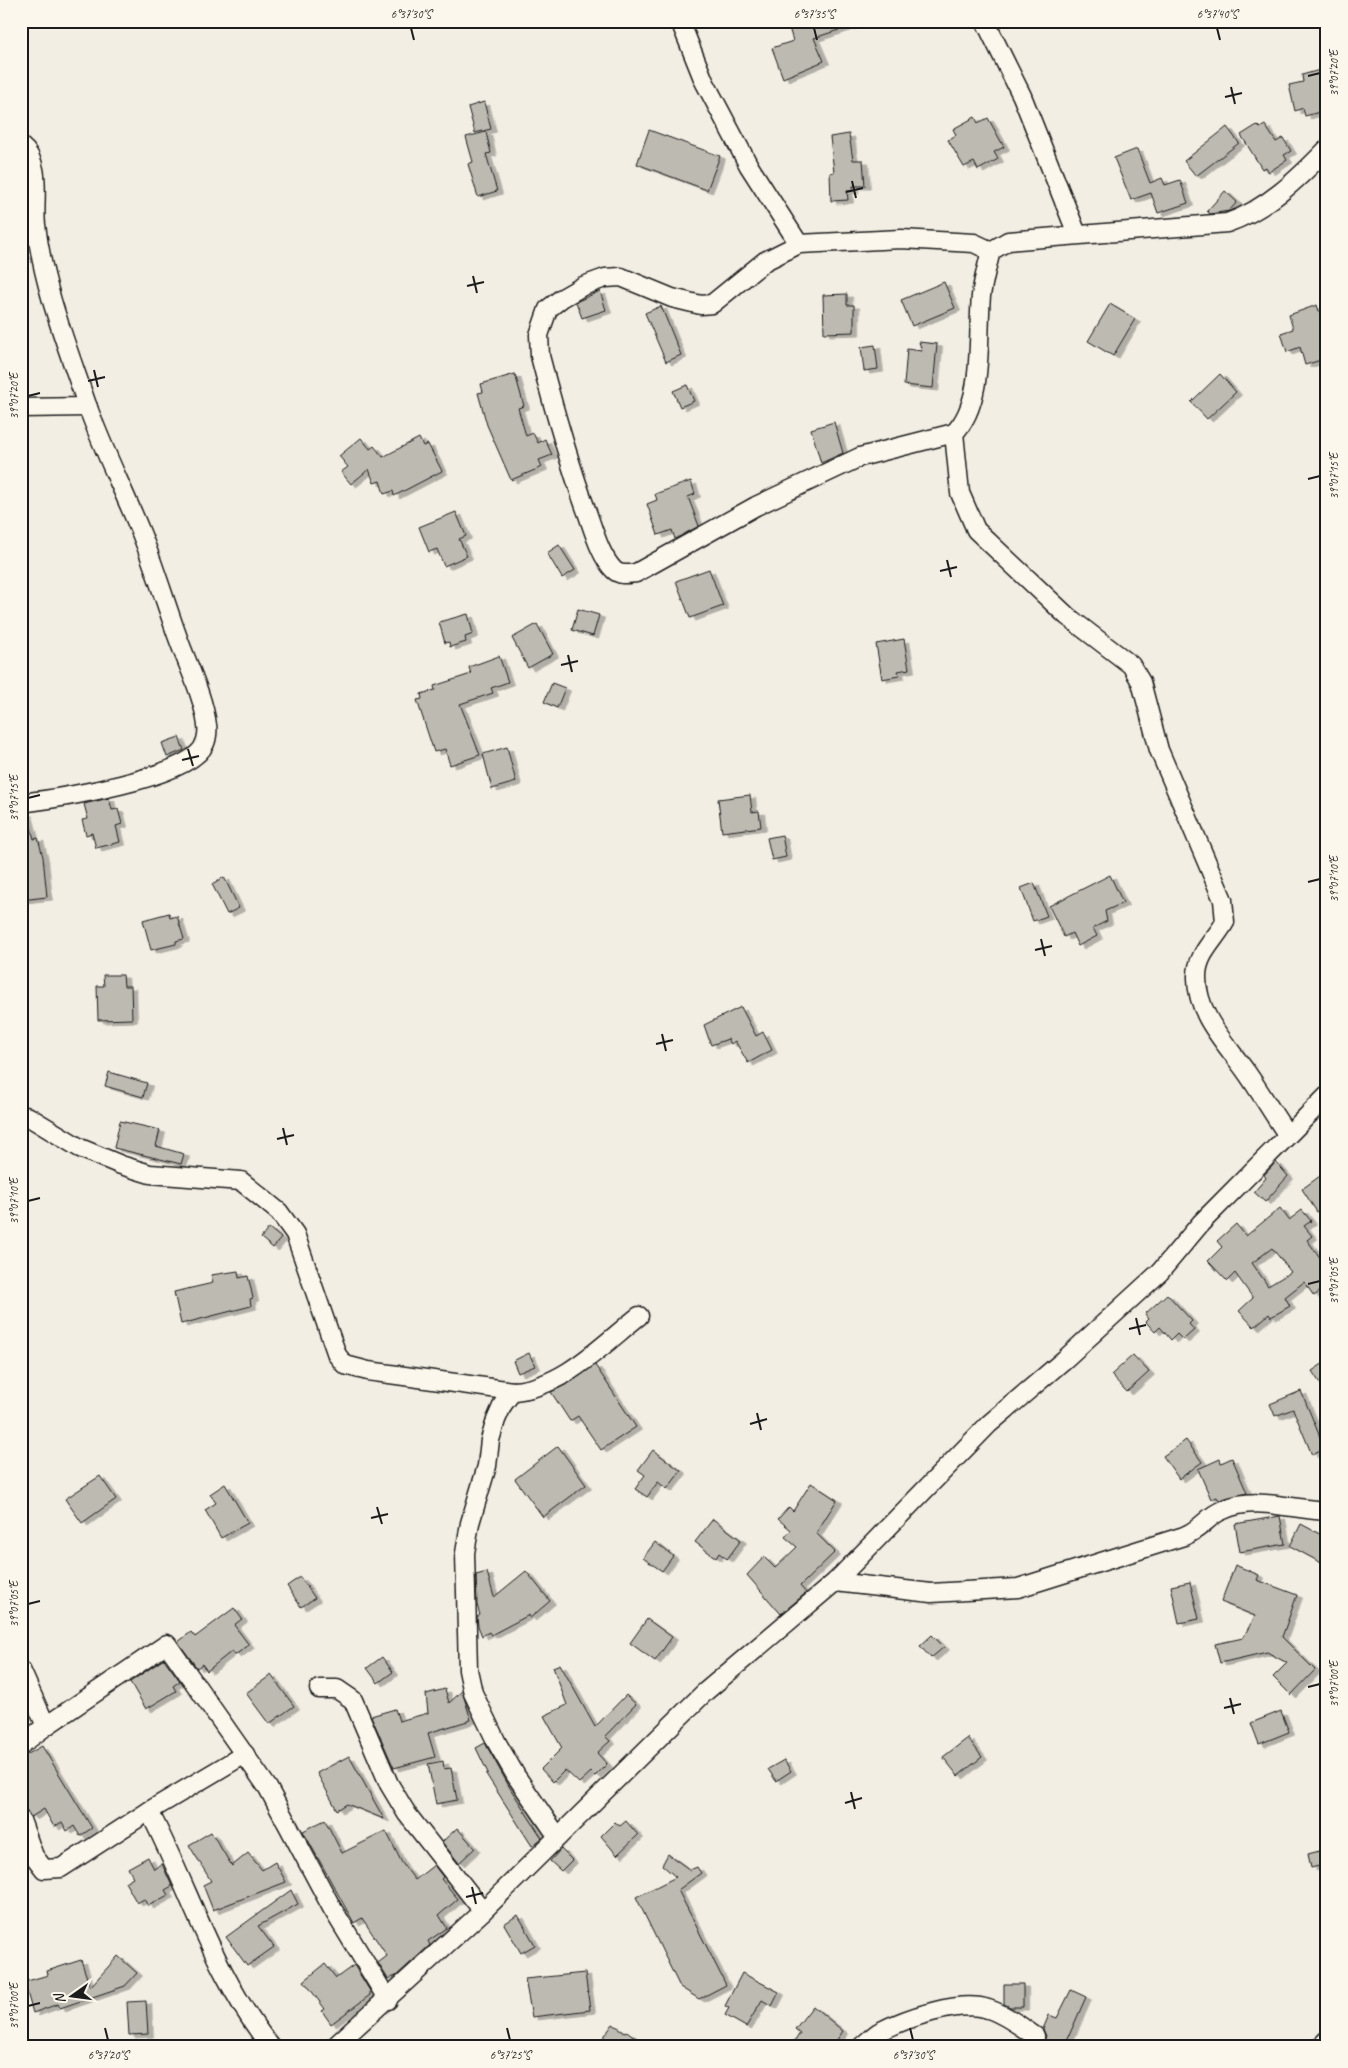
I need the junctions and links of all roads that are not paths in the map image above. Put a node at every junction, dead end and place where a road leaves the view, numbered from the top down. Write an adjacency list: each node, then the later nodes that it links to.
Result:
1 (680, 21): 6 (street)
2 (985, 21): 5 (street)
3 (21, 146): 8 (street)
4 (1327, 150): 5 (street)
5 (1077, 234): 7 (street)
6 (799, 244): 7 (street); 10 (street)
7 (991, 251): 10 (street)
8 (88, 407): 9 (street); 11 (street)
9 (21, 408)
10 (954, 433): 14 (street)
11 (21, 803)
12 (1327, 1096): 14 (street)
13 (21, 1115): 16 (street)
14 (1287, 1134): 18 (street)
15 (639, 1316): 16 (street)
16 (513, 1391): 26 (street)
17 (1327, 1511): 18 (street)
18 (835, 1582): 26 (street)
19 (21, 1670): 21 (street)
20 (319, 1689): 27 (street)
21 (46, 1726): 22 (street); 23 (street)
22 (21, 1745)
23 (245, 1754): 24 (street); 28 (street)
24 (148, 1812): 25 (street); 30 (street)
25 (21, 1820)
26 (558, 1837): 27 (street)
27 (482, 1911): 28 (street)
28 (388, 2000): 31 (street)
29 (1034, 2036): 32 (street)
30 (271, 2047)
31 (334, 2047)
32 (861, 2047)

